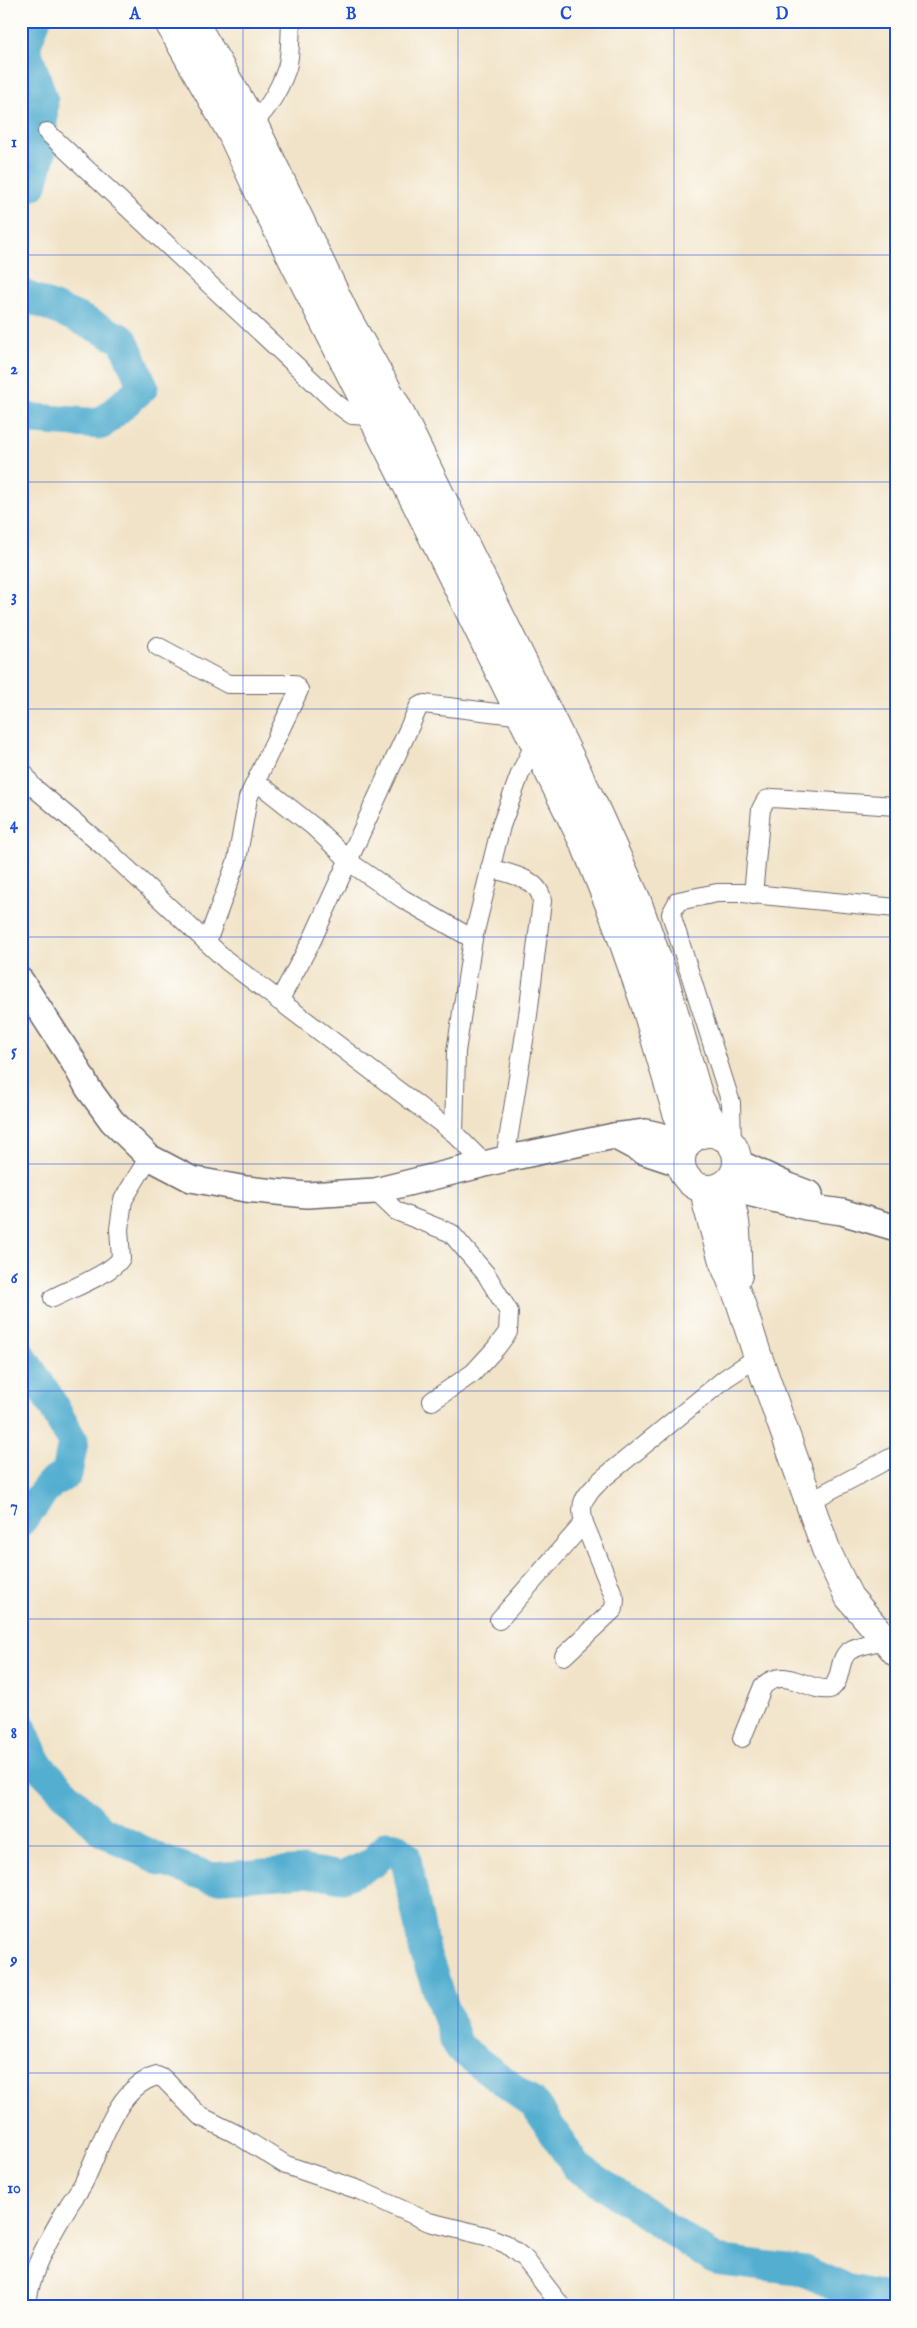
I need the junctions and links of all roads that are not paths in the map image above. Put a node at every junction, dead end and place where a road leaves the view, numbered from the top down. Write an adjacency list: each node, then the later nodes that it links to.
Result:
1 (168, 21): 4 (main road)
2 (193, 21): 4 (main road)
3 (291, 21): 4 (street)
4 (242, 129): 6 (main road); 7 (main road)
5 (47, 132): 6 (street)
6 (370, 416): 7 (main road)
7 (431, 505): 9 (main road)
8 (157, 646): 12 (street)
9 (533, 711): 10 (main road); 15 (street); 23 (main road)
10 (535, 742): 16 (street); 23 (main road)
11 (21, 769): 13 (street)
12 (257, 782): 15 (street); 20 (street)
13 (27, 786): 20 (street)
14 (896, 806): 17 (street)
15 (348, 859): 19 (street); 22 (street)
16 (490, 868): 19 (street); 27 (street)
17 (753, 895): 18 (street); 26 (street)
18 (896, 908)
19 (473, 939): 24 (street)
20 (207, 942): 22 (street)
21 (21, 981): 25 (main road)
22 (279, 1000): 24 (street)
23 (671, 1047): 26 (main road)
24 (454, 1133): 27 (street)
25 (149, 1157): 28 (main road); 30 (street)
26 (712, 1160): 27 (main road); 29 (main road); 31 (main road)
27 (496, 1162): 28 (main road)
28 (375, 1191): 32 (street)
29 (896, 1228)
30 (53, 1298)
31 (758, 1357): 34 (main road); 35 (street)
32 (432, 1401)
33 (896, 1455): 34 (street)
34 (810, 1501): 37 (main road)
35 (584, 1523): 36 (street); 38 (street)
36 (499, 1620)
37 (890, 1646): 39 (street)
38 (564, 1656)
39 (742, 1738)
40 (27, 2307): 41 (street)
41 (562, 2307)

